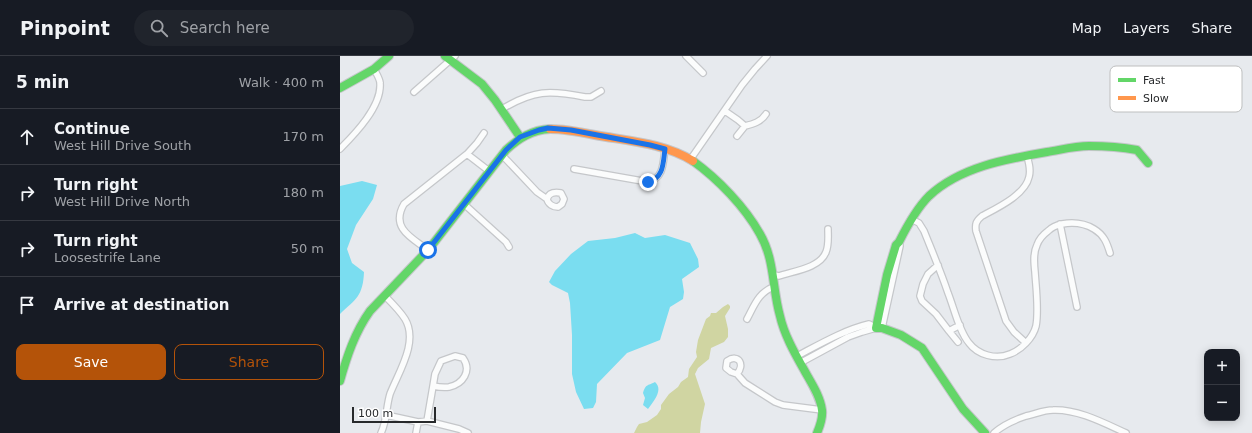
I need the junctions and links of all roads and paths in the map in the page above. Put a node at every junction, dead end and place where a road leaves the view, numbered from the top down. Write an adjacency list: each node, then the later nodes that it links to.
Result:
1 (389, 56): 5 (street)
2 (686, 56): 6 (street)
3 (767, 56): 11 (street)
4 (450, 57): 9 (street); 10 (street)
5 (374, 69): 7 (street); 17 (street)
6 (703, 73)
7 (340, 88)
8 (601, 91): 10 (street)
9 (414, 92)
10 (502, 110): 16 (street)
11 (725, 110): 13 (street); 22 (street)
12 (766, 114): 13 (street)
13 (745, 126): 15 (street)
14 (484, 133): 19 (street)
15 (737, 136)
16 (520, 137): 18 (street); 20 (street)
17 (340, 149)
18 (665, 149): 22 (street); 24 (street)
19 (467, 154): 25 (street); 32 (street)
20 (502, 155): 25 (street); 26 (street)
21 (1027, 156): 23 (street); 28 (street); 44 (street)
22 (690, 160): 35 (street)
23 (1148, 163)
24 (574, 169)
25 (489, 171): 27 (street)
26 (547, 199)
27 (464, 204): 31 (street); 32 (street)
28 (911, 219): 34 (street); 41 (street)
29 (1060, 224): 33 (street); 38 (street); 44 (street)
30 (828, 229): 35 (street)
31 (510, 248)
32 (428, 250): 37 (street)
33 (1110, 254)
34 (938, 265): 40 (street); 42 (street)
35 (774, 275): 36 (street)
36 (775, 286): 39 (street); 45 (street)
37 (385, 296): 46 (street); 51 (street)
38 (1077, 307)
39 (748, 319)
40 (960, 325): 42 (street); 44 (street)
41 (879, 328): 45 (street); 58 (street)
42 (949, 331): 43 (street)
43 (958, 342)
44 (1026, 343)
45 (798, 360): 50 (street)
46 (343, 362): 48 (street)
47 (737, 374): 50 (street)
48 (340, 381)
49 (433, 386): 49 (street); 52 (street)
50 (822, 410): 57 (street)
51 (386, 415): 53 (street); 54 (street)
52 (427, 421): 53 (street); 56 (street)
53 (418, 422): 55 (street)
54 (381, 433)
55 (416, 433)
56 (468, 433)
57 (817, 433)
58 (985, 433)
59 (994, 433): 60 (street)
60 (1126, 433)

